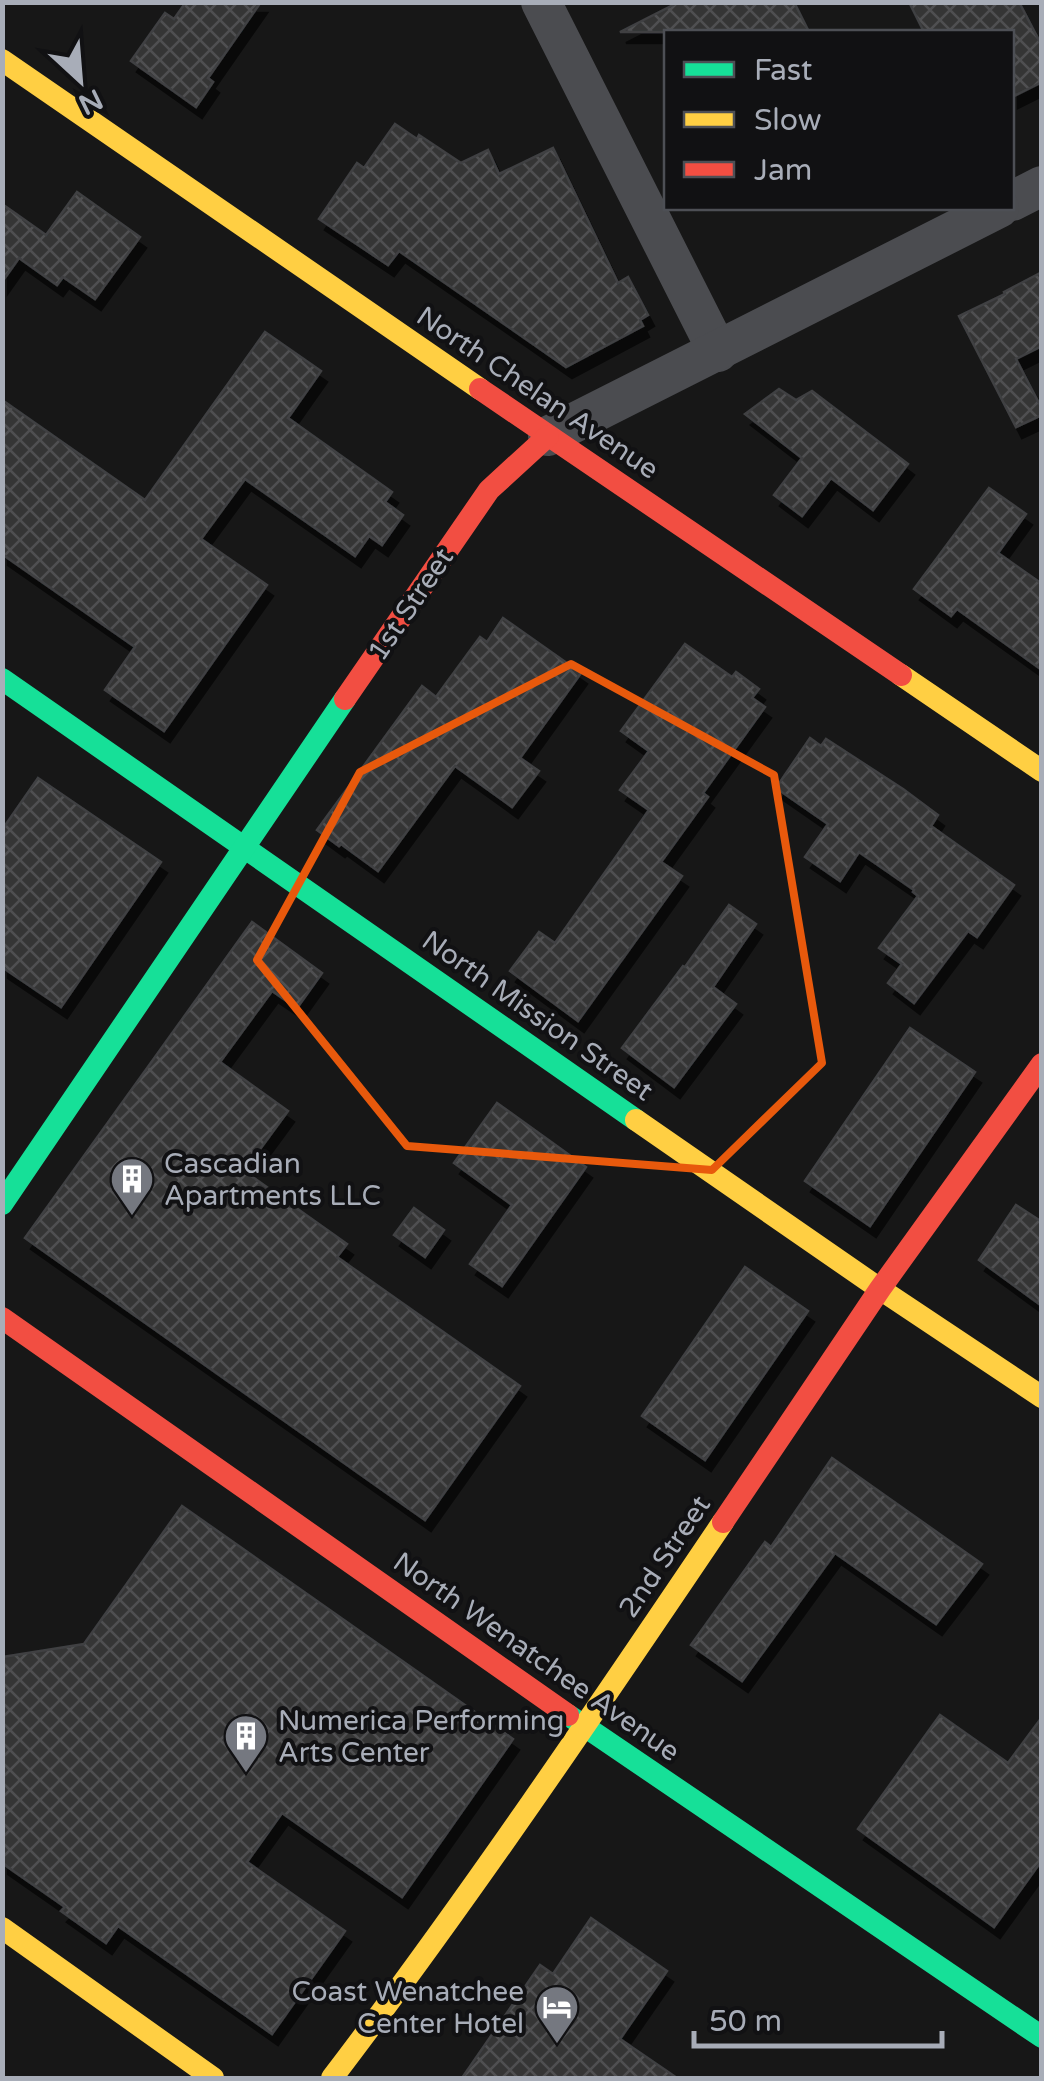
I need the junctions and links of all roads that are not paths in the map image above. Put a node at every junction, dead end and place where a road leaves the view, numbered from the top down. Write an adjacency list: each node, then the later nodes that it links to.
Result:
1 (541, 2): 6 (street)
2 (2, 60): 7 (main road, North Chelan Avenue)
3 (1042, 186): 4 (street)
4 (1014, 200)
5 (995, 210): 6 (street, 1st Street)
6 (718, 352): 7 (street, 1st Street)
7 (548, 436): 9 (main road, North Chelan Avenue); 10 (main road, 1st Street)
8 (2, 679): 10 (main road, North Mission Street)
9 (1042, 771)
10 (244, 848): 12 (main road, 1st Street); 13 (main road, North Mission Street)
11 (1042, 1064): 13 (main road, 2nd Street)
12 (2, 1204)
13 (880, 1289): 15 (main road, North Mission Street); 16 (main road, 2nd Street)
14 (2, 1318): 16 (main road, North Wenatchee Avenue)
15 (1042, 1397)
16 (585, 1727): 18 (main road, North Wenatchee Avenue); 20 (main road, 2nd Street)
17 (2, 1928): 19 (main road)
18 (1042, 2037)
19 (214, 2078)
20 (332, 2078)

